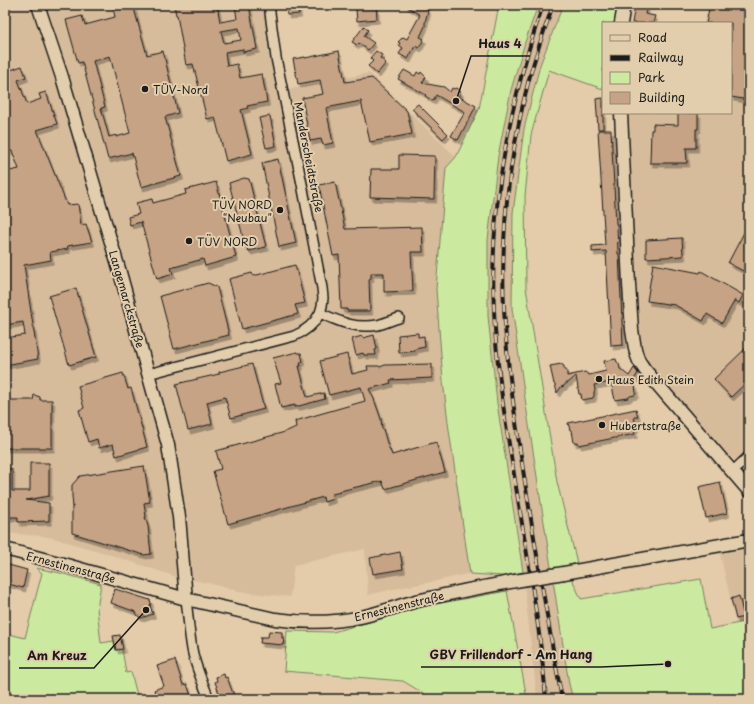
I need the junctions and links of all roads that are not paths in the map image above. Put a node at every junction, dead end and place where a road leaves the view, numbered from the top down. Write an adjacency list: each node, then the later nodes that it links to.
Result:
1 (38, 5): 8 (street, Langemarckstraße)
2 (269, 5): 6 (street, Manderscheidtstraße)
3 (624, 5): 4 (street)
4 (621, 22)
5 (621, 114): 10 (street)
6 (320, 313): 7 (street); 8 (street)
7 (399, 318)
8 (148, 374): 14 (street, Langemarckstraße)
9 (749, 456): 10 (street)
10 (732, 472): 11 (street)
11 (749, 491)
12 (749, 540): 14 (street, Ernestinenstraße, bridge)
13 (5, 549): 14 (street, Ernestinenstraße)
14 (186, 599): 15 (street)
15 (209, 699)

